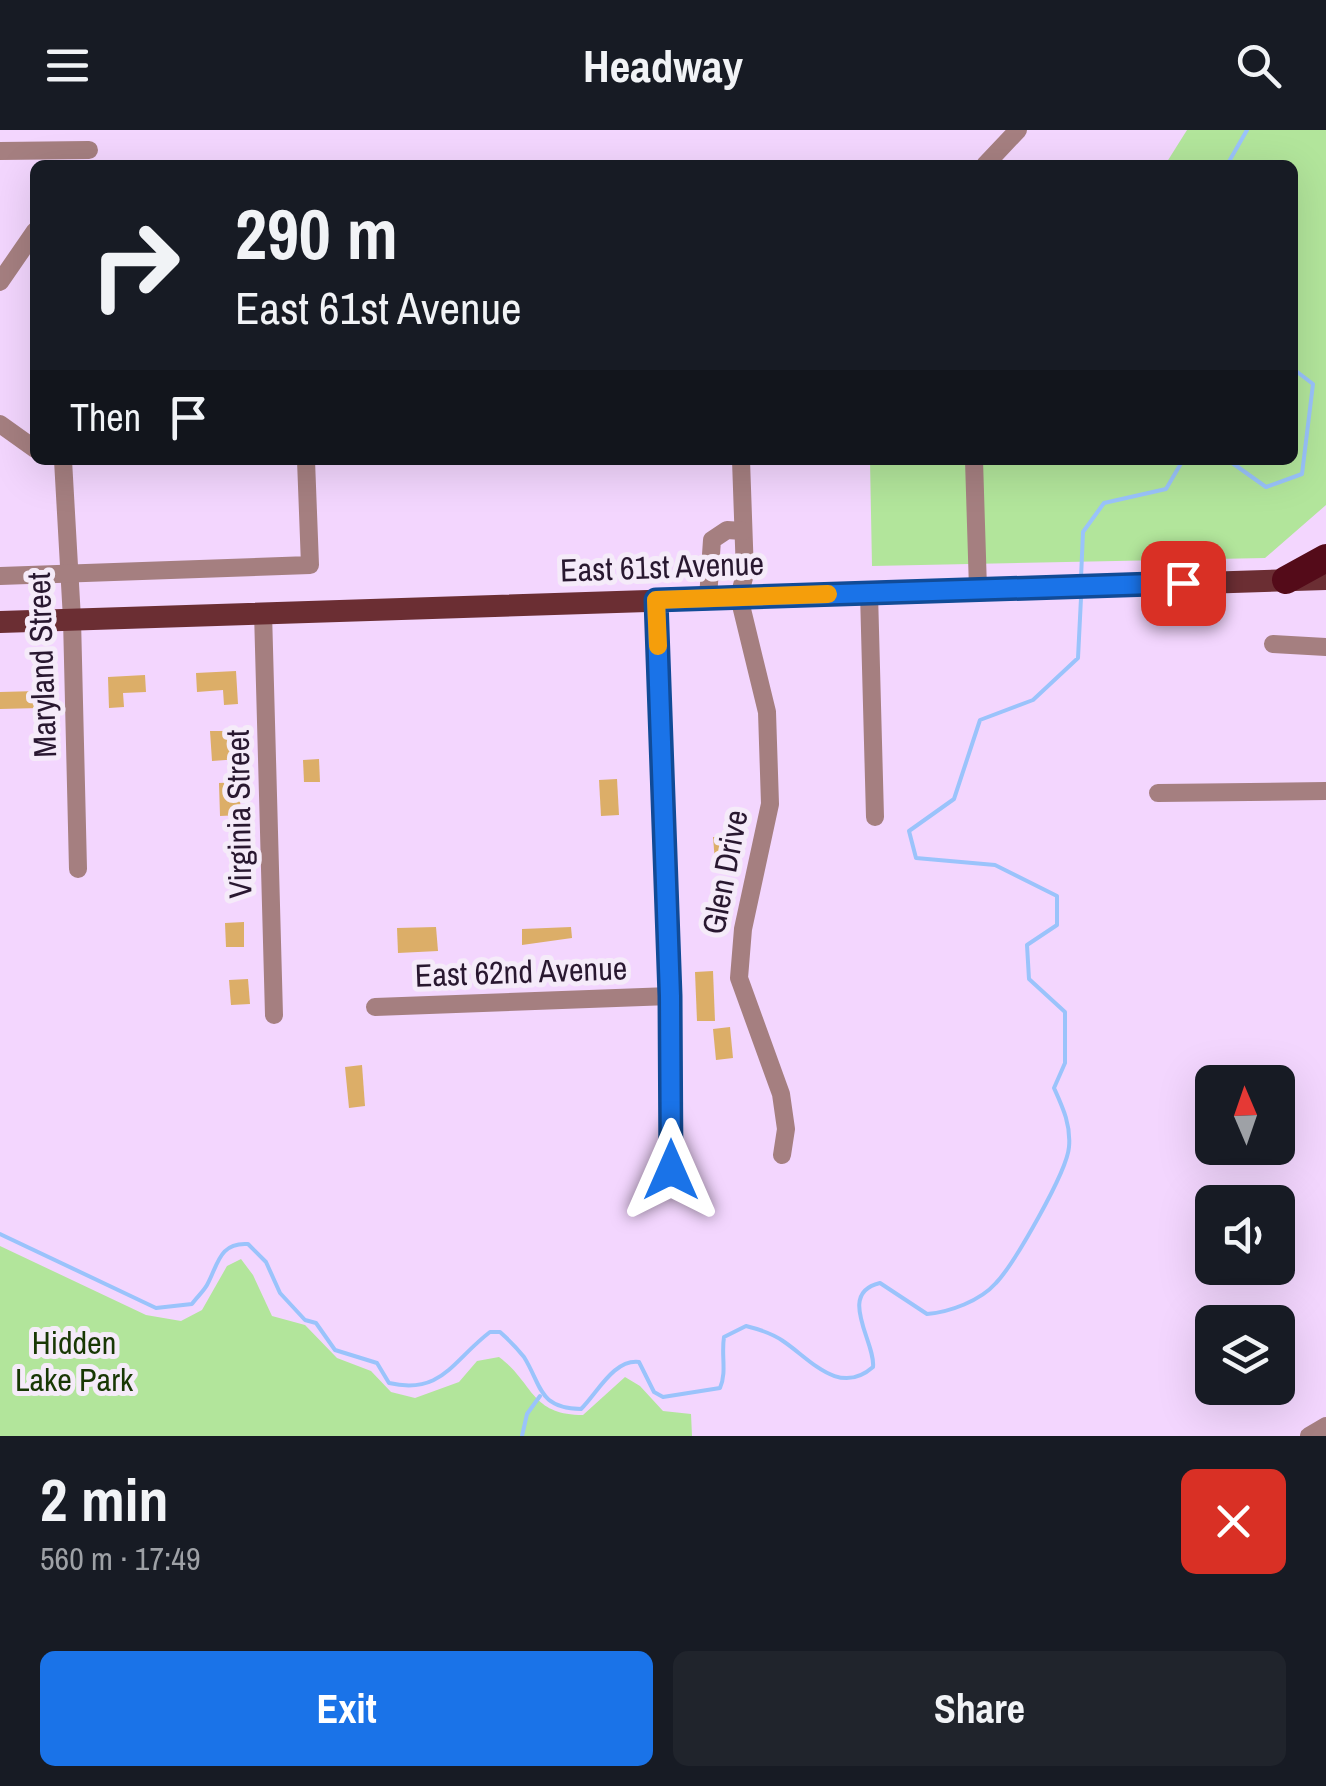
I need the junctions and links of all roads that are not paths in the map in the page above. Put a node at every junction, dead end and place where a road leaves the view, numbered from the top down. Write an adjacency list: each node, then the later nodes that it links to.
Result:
1 (1018, 130): 4 (street)
2 (0, 152): 3 (street)
3 (84, 158)
4 (991, 160)
5 (30, 244): 6 (street)
6 (0, 282)
7 (0, 424): 8 (street)
8 (30, 445)
9 (63, 465): 15 (street, Maryland Street)
10 (306, 465): 15 (street)
11 (740, 465): 13 (street, Glen Drive)
12 (974, 465): 19 (street)
13 (743, 530): 21 (street, Glen Drive); 22 (street)
14 (1326, 558): 18 (highway)
15 (70, 574): 16 (street); 25 (street, Maryland Street)
16 (0, 576)
17 (1326, 579): 18 (main road, East 61st Avenue)
18 (1286, 580): 19 (main road, East 61st Avenue)
19 (978, 589): 20 (main road, East 61st Avenue)
20 (869, 593): 21 (main road, East 61st Avenue); 31 (street)
21 (739, 597): 22 (main road, East 61st Avenue); 36 (street, Glen Drive)
22 (708, 598): 23 (main road, East 61st Avenue)
23 (656, 600): 24 (main road, East 61st Avenue); 33 (street)
24 (264, 612): 25 (main road, East 61st Avenue); 35 (street, Virginia Street)
25 (72, 619): 26 (main road, East 61st Avenue); 32 (street, Maryland Street)
26 (0, 622)
27 (1273, 644): 28 (street)
28 (1326, 647)
29 (1326, 792): 30 (street)
30 (1158, 793)
31 (875, 817)
32 (78, 869)
33 (670, 996): 34 (street, East 62nd Avenue); 37 (street)
34 (374, 1007)
35 (274, 1015)
36 (782, 1154)
37 (671, 1170)
38 (1326, 1426): 39 (street)
39 (1309, 1436)

